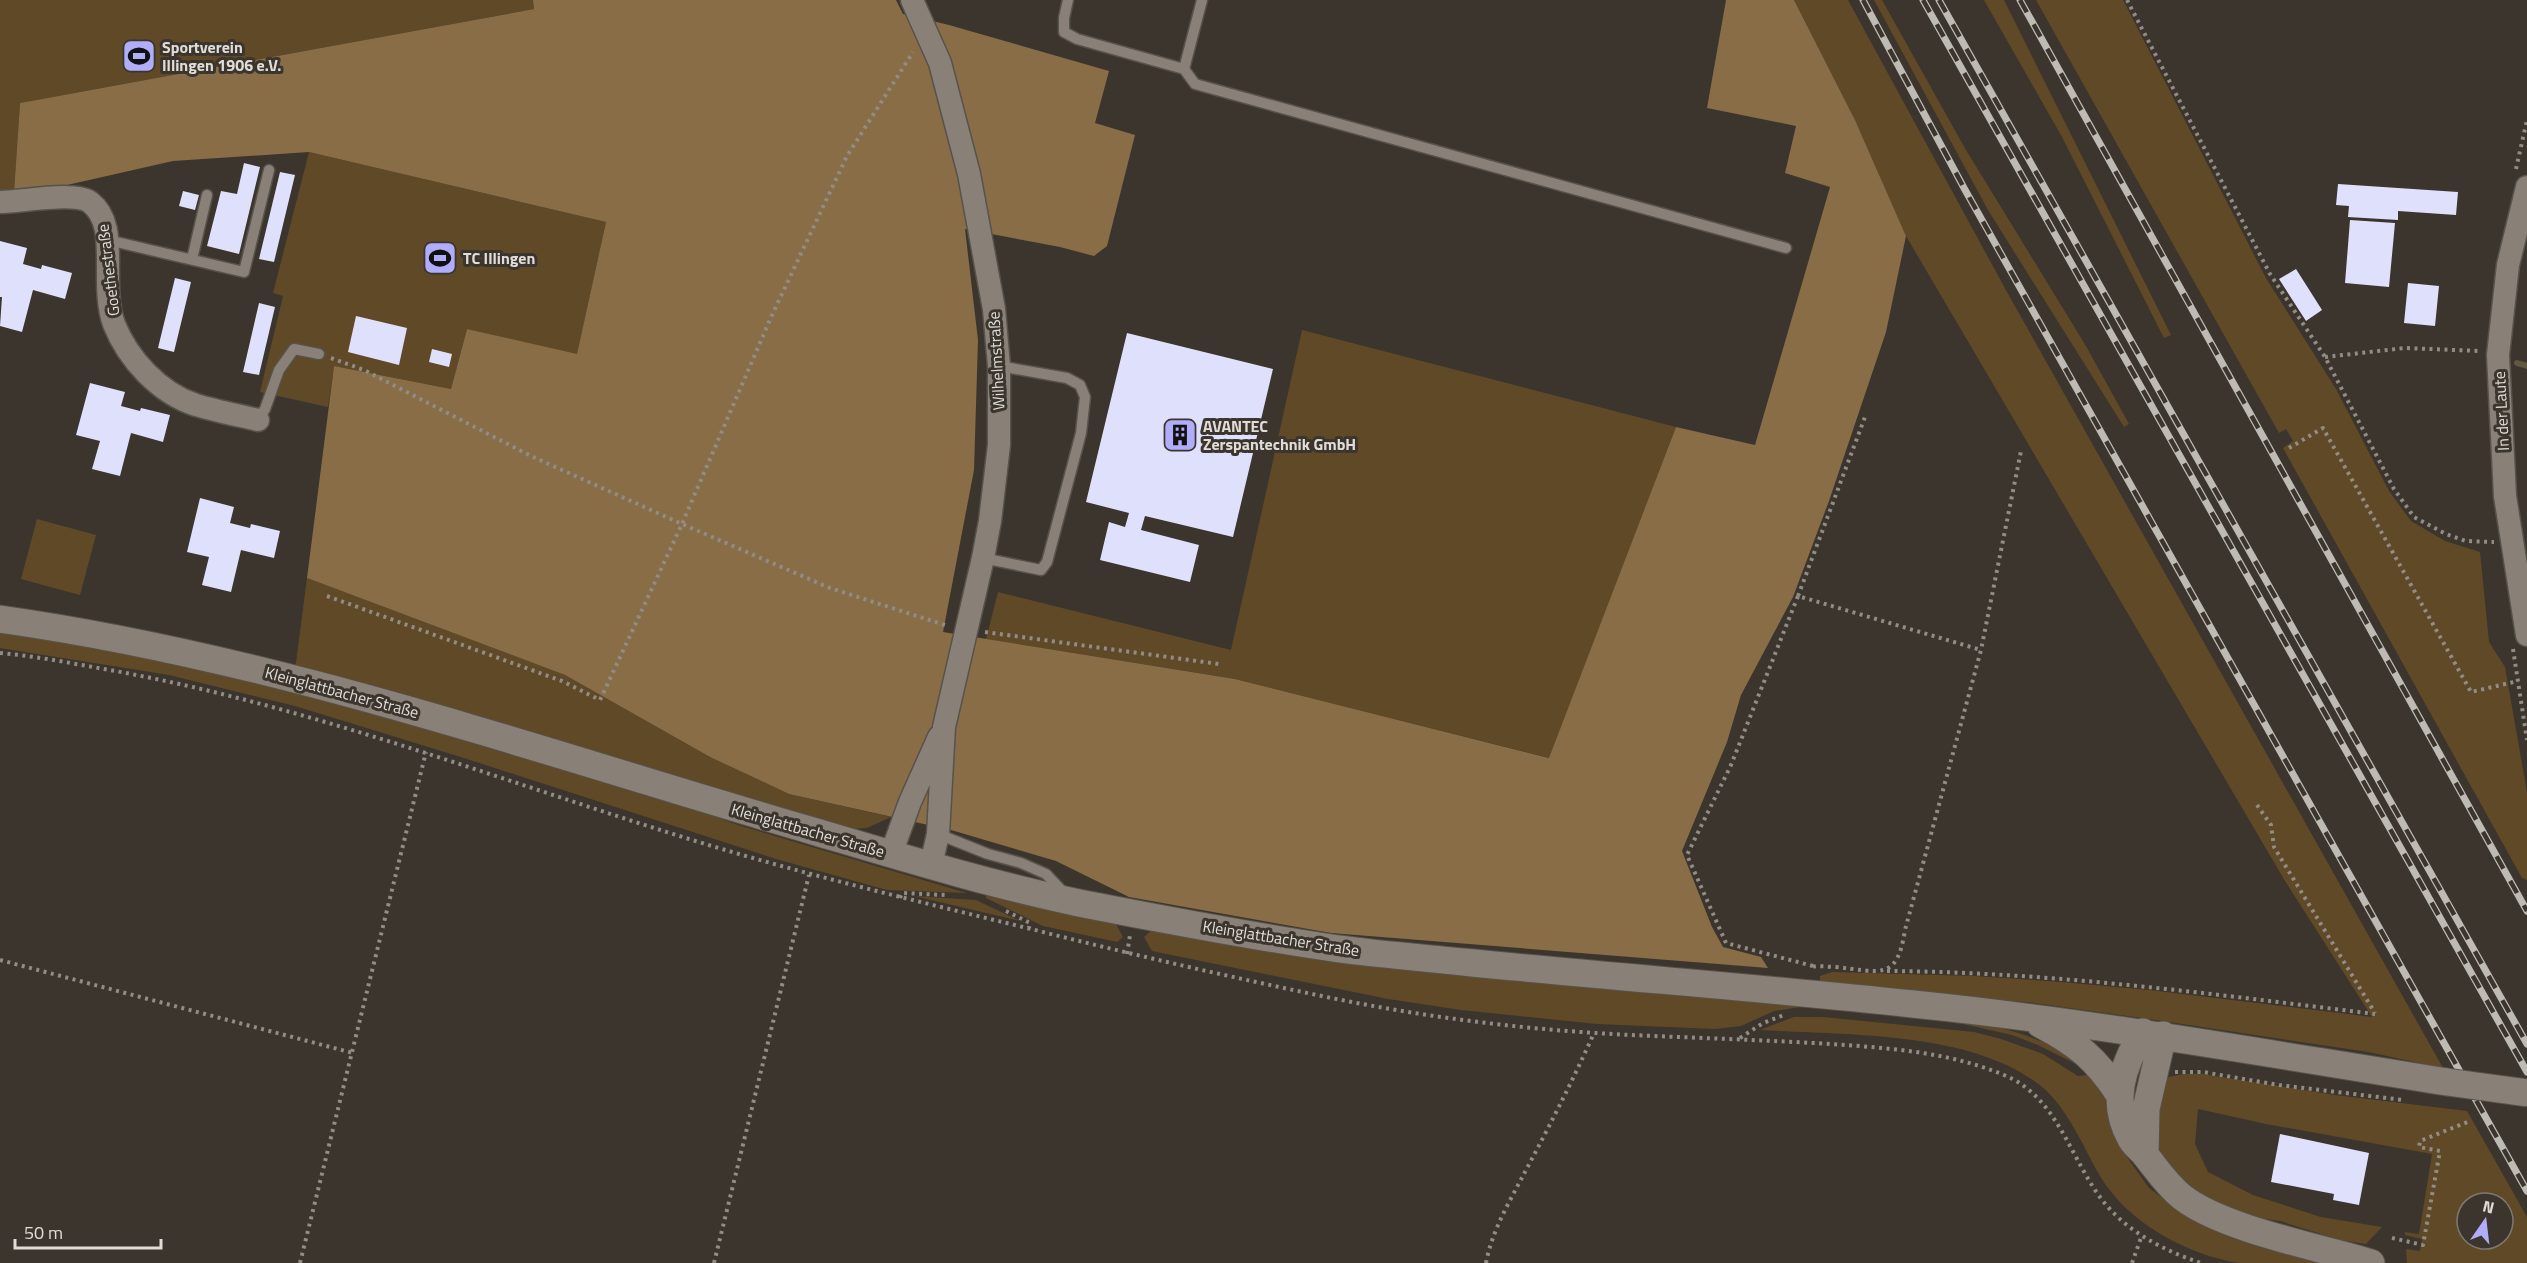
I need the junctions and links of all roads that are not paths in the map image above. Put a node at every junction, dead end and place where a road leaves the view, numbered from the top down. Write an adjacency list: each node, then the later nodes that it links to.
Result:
1 (912, 0): 13 (street, Wilhelmstraße)
2 (1068, 0): 4 (lane)
3 (1202, 0): 4 (lane)
4 (1184, 69): 10 (lane)
5 (269, 170): 11 (lane)
6 (2527, 187): 17 (street, In der Laute)
7 (207, 195): 11 (lane)
8 (0, 202): 9 (street, Goethestraße)
9 (108, 240): 11 (lane); 14 (street, Goethestraße)
10 (1786, 248)
11 (192, 259)
12 (320, 354): 14 (lane)
13 (999, 366): 15 (street, Wilhelmstraße); 15 (lane)
14 (258, 420)
15 (983, 558): 18 (street, Wilhelmstraße)
16 (0, 619): 20 (street, Kleinglattbacher Straße)
17 (2527, 635)
18 (944, 727): 19 (street, Wilhelmstraße); 20 (street, Wilhelmstraße)
19 (938, 834): 21 (street, Wilhelmstraße); 22 (lane)
20 (891, 854): 21 (street, Kleinglattbacher Straße)
21 (931, 865): 22 (street, Kleinglattbacher Straße)
22 (1073, 901): 23 (street, Kleinglattbacher Straße)
23 (2026, 1017): 24 (street, Kleinglattbacher Straße); 26 (street)
24 (2153, 1034): 25 (street, Kleinglattbacher Straße, bridge); 26 (street); 27 (street)
25 (2527, 1093)
26 (2119, 1094): 27 (street)
27 (2145, 1155): 28 (street)
28 (2371, 1263)

